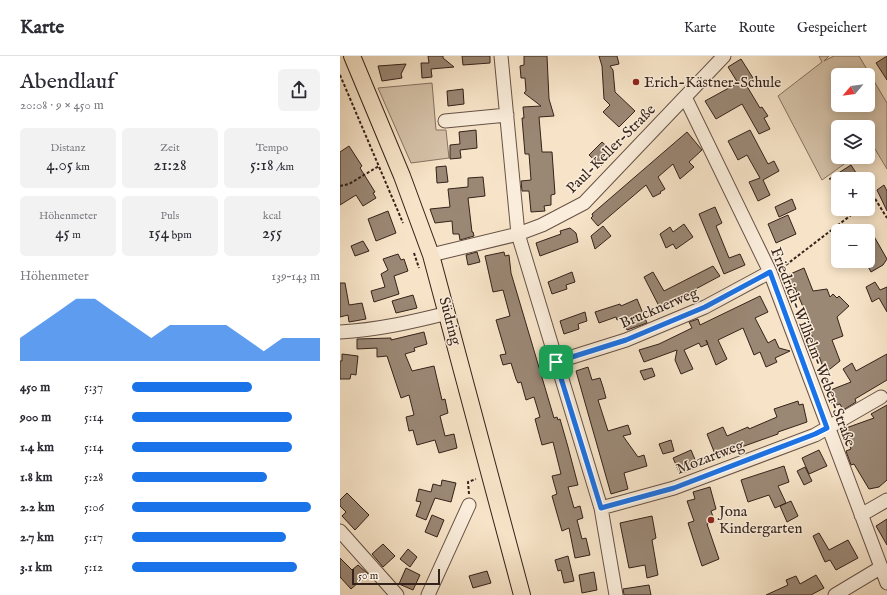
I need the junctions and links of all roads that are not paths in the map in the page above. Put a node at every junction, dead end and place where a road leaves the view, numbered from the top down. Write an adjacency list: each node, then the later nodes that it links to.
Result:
1 (352, 56): 8 (main road, Südring)
2 (501, 56): 5 (street)
3 (724, 56): 4 (street, Paul-Keller-Straße)
4 (685, 98): 7 (street, Paul-Keller-Straße); 9 (street, Friedrich-Wilhelm-Weber-Straße)
5 (507, 115): 6 (street); 7 (street)
6 (445, 121)
7 (518, 234): 8 (street, Paul-Keller-Straße); 12 (street)
8 (432, 255): 10 (main road, Südring)
9 (770, 272): 12 (street, Brucknerweg); 14 (street, Friedrich-Wilhelm-Weber-Straße)
10 (448, 313): 11 (street); 24 (main road, Südring)
11 (340, 332)
12 (556, 362): 17 (street)
13 (880, 397): 14 (street, Mozartweg)
14 (827, 428): 17 (street, Mozartweg); 18 (street, Friedrich-Wilhelm-Weber-Straße)
15 (887, 500): 18 (street)
16 (469, 505): 23 (street)
17 (601, 508): 25 (street)
18 (861, 515): 20 (street, Friedrich-Wilhelm-Weber-Straße)
19 (340, 531): 22 (street)
20 (880, 568): 21 (street, Friedrich-Wilhelm-Weber-Straße); 26 (street)
21 (887, 583)
22 (397, 595)
23 (428, 595)
24 (522, 595)
25 (616, 595)
26 (835, 595)

